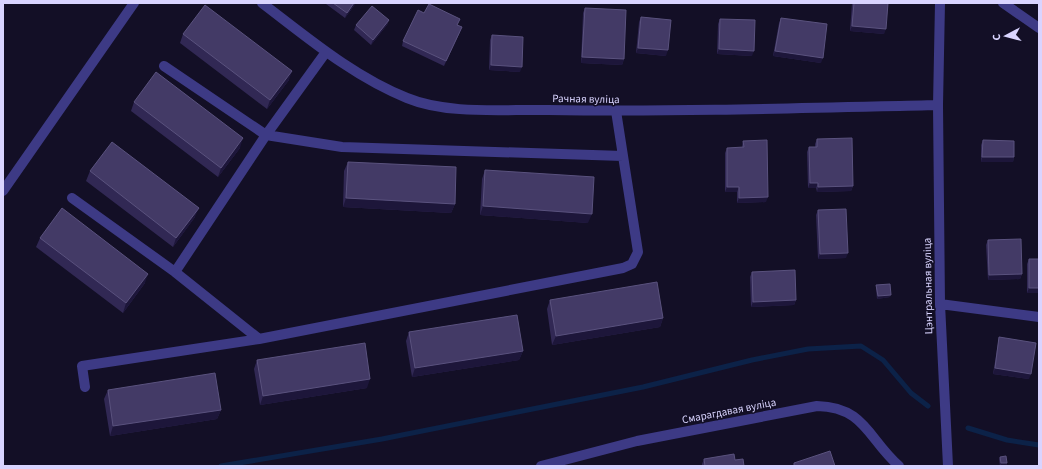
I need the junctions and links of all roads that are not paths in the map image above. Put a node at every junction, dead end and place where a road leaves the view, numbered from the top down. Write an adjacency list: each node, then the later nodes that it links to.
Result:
1 (134, 3): 12 (street)
2 (262, 3): 6 (street, Рачная вуліца)
3 (940, 3): 8 (street, Цэнтральная вуліца)
4 (1004, 3): 5 (street)
5 (1039, 28)
6 (326, 52): 9 (street, Рачная вуліца); 10 (street)
7 (164, 66): 10 (street)
8 (938, 105): 9 (street, Рачная вуліца); 15 (street, Цэнтральная вуліца)
9 (616, 111): 11 (street)
10 (266, 135): 11 (street); 14 (street)
11 (623, 156): 17 (street)
12 (3, 191)
13 (72, 198): 14 (street)
14 (175, 272): 17 (street)
15 (940, 304): 16 (street); 21 (street, Цэнтральная вуліца)
16 (1039, 317)
17 (259, 339): 18 (street)
18 (85, 387)
19 (541, 466): 20 (street, Смарагдавая вуліца)
20 (899, 466)
21 (948, 466)

